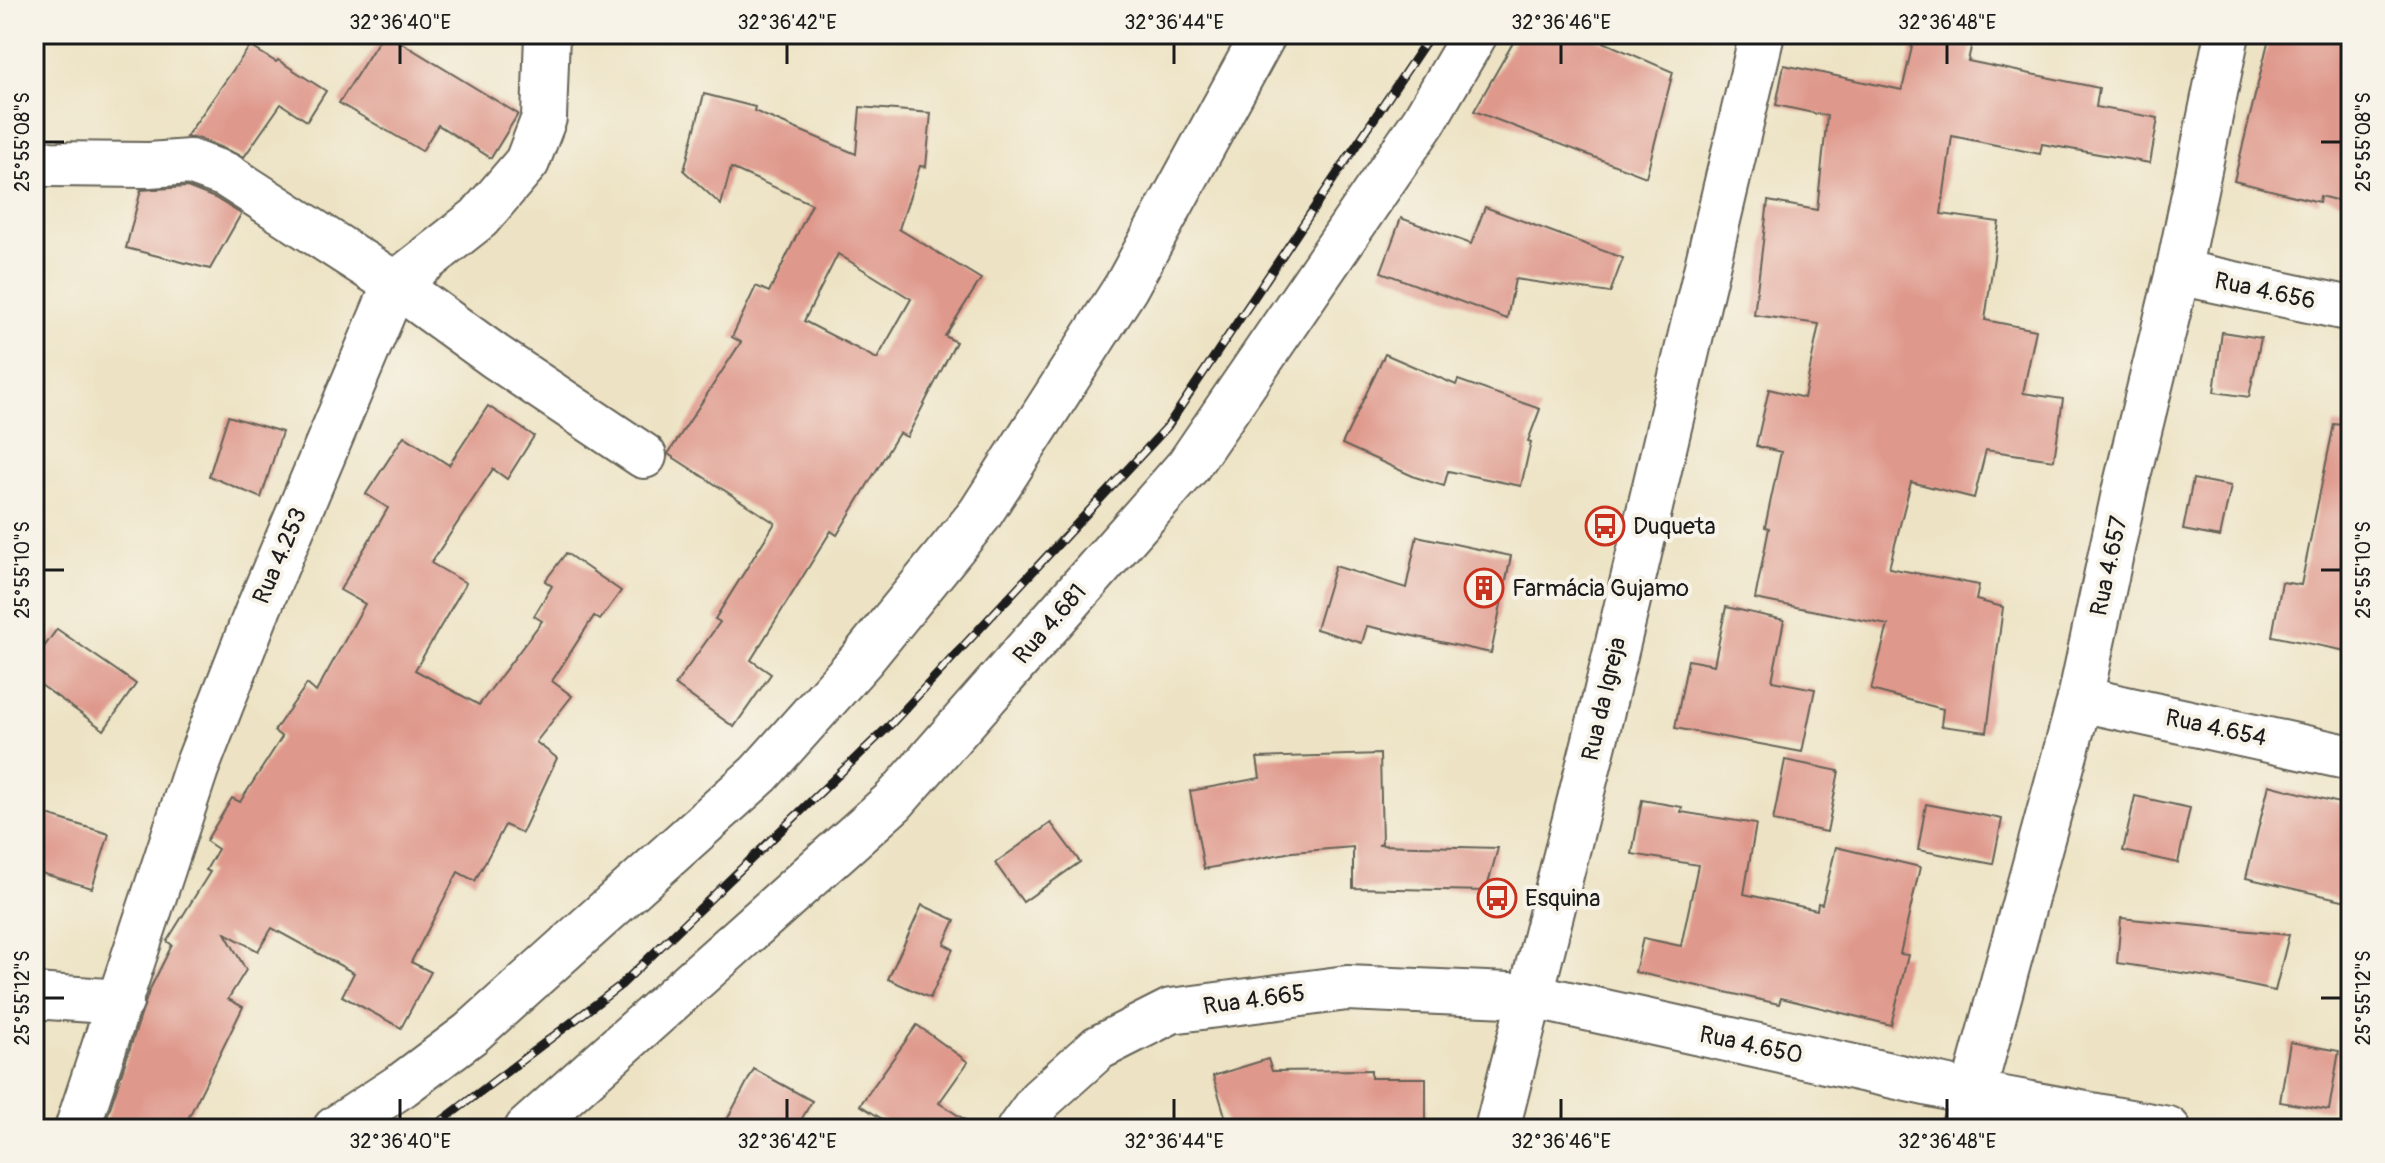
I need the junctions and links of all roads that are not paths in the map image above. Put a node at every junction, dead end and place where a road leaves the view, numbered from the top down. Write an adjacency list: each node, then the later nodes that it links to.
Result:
1 (547, 34): 8 (street, Rua 4.253)
2 (1264, 34): 18 (street)
3 (1475, 34): 19 (street, Rua 4.681)
4 (1762, 34): 14 (street, Rua da Igreja)
5 (2227, 34): 7 (street, Rua 4.657)
6 (34, 160): 8 (street)
7 (2178, 272): 9 (street, Rua 4.656); 11 (street, Rua 4.657)
8 (395, 284): 10 (street); 15 (street, Rua 4.253)
9 (2351, 309)
10 (644, 456)
11 (2080, 699): 12 (street, Rua 4.654); 16 (street, Rua 4.657)
12 (2351, 758)
13 (34, 996): 15 (street)
14 (1532, 996): 16 (street, Rua 4.650); 20 (street, Rua 4.665); 21 (street, Rua da Igreja)
15 (121, 1002): 17 (street, Rua 4.253)
16 (1967, 1111): 22 (street, Rua 4.650)
17 (77, 1129)
18 (335, 1129)
19 (527, 1129)
20 (1019, 1129)
21 (1497, 1129)
22 (2168, 1129)

